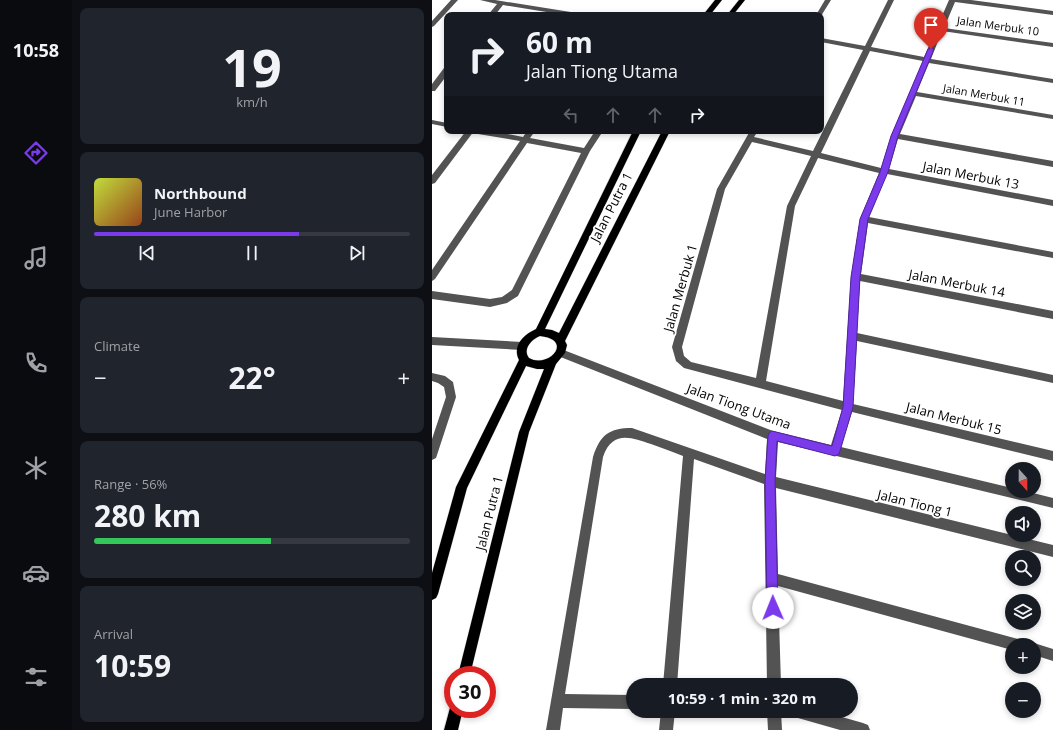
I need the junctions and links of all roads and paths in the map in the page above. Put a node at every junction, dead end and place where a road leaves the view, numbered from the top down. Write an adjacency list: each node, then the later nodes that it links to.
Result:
1 (455, 0): 16 (street)
2 (483, 0): 9 (street)
3 (719, 0): 12 (main road)
4 (742, 0): 13 (main road)
5 (828, 0): 14 (street)
6 (891, 0): 20 (street)
7 (952, 0): 17 (street)
8 (956, 0): 15 (street)
9 (501, 3): 10 (street); 11 (street)
10 (494, 12)
11 (548, 12)
12 (709, 12)
13 (732, 12)
14 (821, 12)
15 (1053, 13)
16 (432, 25)
17 (940, 28): 19 (street, Jalan Merbuk 10); 21 (street)
18 (824, 41): 20 (street)
19 (1053, 45)
20 (868, 48): 21 (street); 39 (street)
21 (927, 60): 23 (street); 25 (street)
22 (444, 74): 24 (street)
23 (1053, 80)
24 (432, 89)
25 (912, 94): 26 (street, Jalan Merbuk 11); 36 (street)
26 (1053, 117)
27 (432, 122): 28 (street)
28 (444, 124)
29 (468, 134): 42 (street)
30 (494, 134): 37 (street)
31 (529, 134): 37 (street)
32 (597, 134): 38 (street)
33 (636, 134): 50 (main road, Jalan Putra 1)
34 (664, 134): 52 (main road, Jalan Putra 1)
35 (752, 135): 39 (street, Jalan Merbuk 13); 60 (street, Jalan Merbuk 1)
36 (895, 136): 40 (street); 41 (street)
37 (525, 140): 38 (street); 46 (street)
38 (586, 152): 48 (street)
39 (815, 155): 41 (street, Jalan Merbuk 13); 60 (street)
40 (1053, 164)
41 (884, 172): 43 (street, Jalan Merbuk 13); 44 (street)
42 (432, 181)
43 (1053, 204)
44 (864, 219): 45 (street); 47 (street)
45 (1053, 255)
46 (432, 277)
47 (856, 277): 49 (street, Jalan Merbuk 14); 51 (street)
48 (432, 295)
49 (1053, 314)
50 (539, 332): 52 (main road); 54 (main road)
51 (852, 336): 59 (street); 61 (street)
52 (561, 340): 55 (main road)
53 (432, 341): 54 (street)
54 (522, 346): 56 (main road)
55 (561, 353): 57 (main road); 62 (street, Jalan Tiong Utama)
56 (524, 360): 57 (main road); 71 (main road)
57 (552, 361): 75 (main road, Jalan Putra 1)
58 (432, 377): 65 (street)
59 (1053, 379)
60 (760, 384): 61 (street, Jalan Merbuk 1)
61 (848, 407): 63 (street); 66 (street, Jalan Merbuk 15)
62 (772, 436): 63 (street, Jalan Tiong Utama); 67 (street)
63 (835, 451): 68 (street, Jalan Tiong Utama)
64 (689, 453): 67 (street, Jalan Tiong 1); 76 (street); 78 (street, Jalan Tiong 1)
65 (432, 455)
66 (1053, 456)
67 (770, 481): 69 (street, Jalan Tiong 1); 70 (street)
68 (1053, 503)
69 (1053, 551)
70 (772, 578): 72 (street); 77 (street)
71 (432, 594)
72 (1005, 641)
73 (1041, 651): 74 (street)
74 (1053, 655)
75 (466, 666)
76 (671, 678)
77 (774, 678)
78 (558, 701): 79 (street); 85 (street)
79 (626, 702)
80 (454, 718): 84 (main road)
81 (667, 718): 86 (street)
82 (774, 718): 87 (street)
83 (822, 718): 88 (street)
84 (451, 730)
85 (553, 730)
86 (666, 730)
87 (774, 730)
88 (863, 730)

